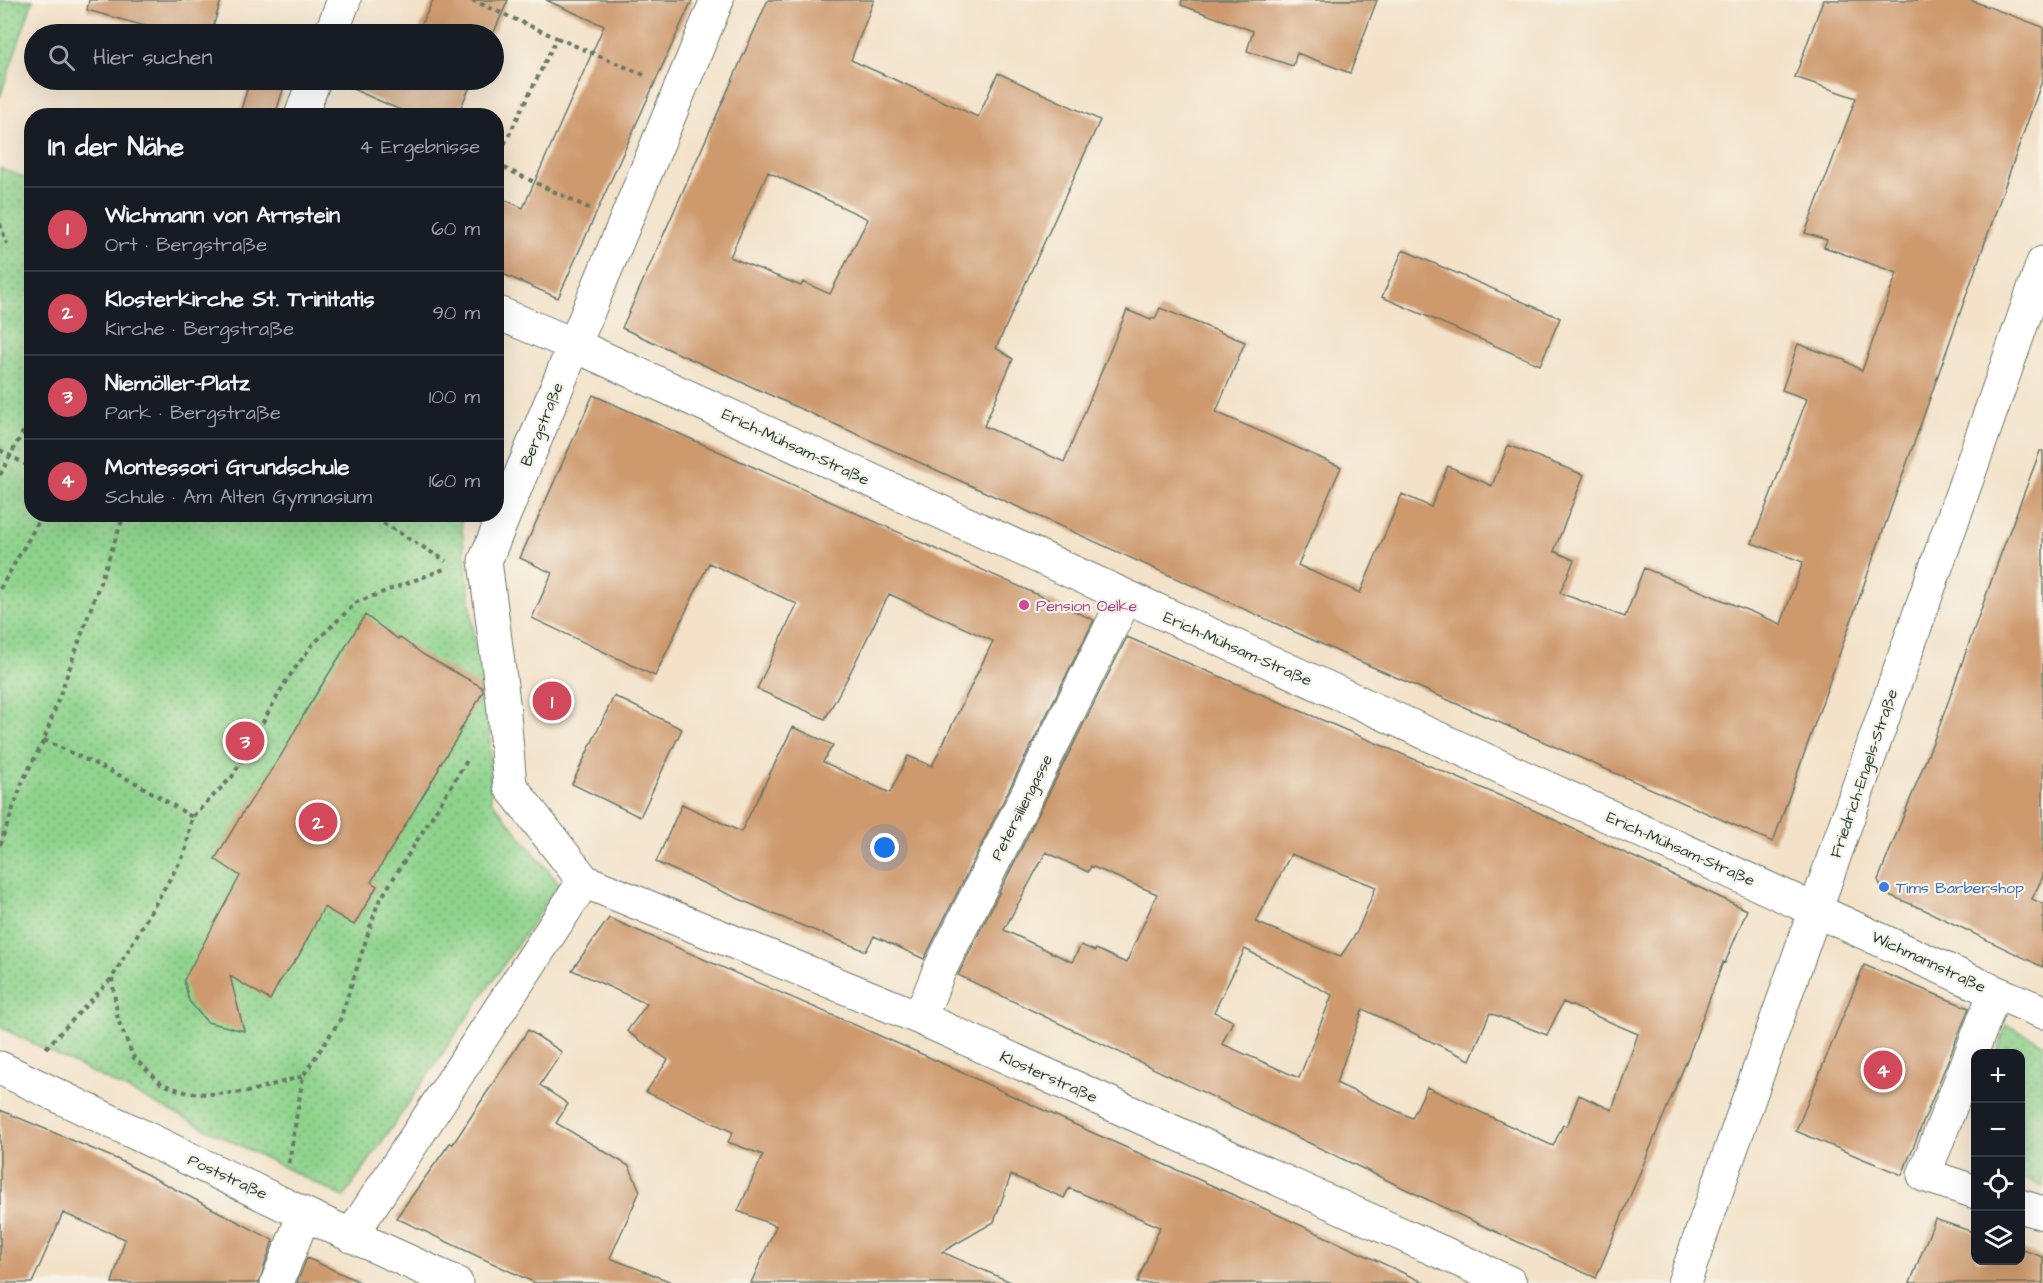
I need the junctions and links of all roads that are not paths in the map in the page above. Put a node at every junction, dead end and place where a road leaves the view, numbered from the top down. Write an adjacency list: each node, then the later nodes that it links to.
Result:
1 (344, 0): 3 (street)
2 (717, 0): 8 (street, Bergstraße)
3 (335, 24)
4 (310, 90): 5 (street)
5 (304, 108)
6 (2043, 262): 13 (street, Friedrich-Engels-Straße)
7 (504, 315): 8 (street, Erich-Mühsam-Straße)
8 (574, 345): 9 (street, Bergstraße); 11 (street, Erich-Mühsam-Straße)
9 (504, 515)
10 (501, 522): 12 (street, Bergstraße)
11 (1126, 597): 13 (street, Erich-Mühsam-Straße); 16 (street, Petersiliengasse)
12 (584, 881): 16 (street, Klosterstraße); 22 (street)
13 (1816, 909): 14 (street, Wichmannstraße); 26 (street, Friedrich-Engels-Straße)
14 (1995, 992): 15 (street, Wichmannstraße); 18 (street)
15 (2043, 1012)
16 (920, 1018): 25 (street, Klosterstraße)
17 (10, 1073): 19 (street, Poststraße)
18 (1971, 1190)
19 (293, 1208): 22 (street, Poststraße); 23 (street)
20 (2025, 1208): 21 (street)
21 (2043, 1213)
22 (351, 1236): 24 (street, Poststraße)
23 (278, 1283)
24 (456, 1283)
25 (1510, 1283)
26 (1684, 1283)

